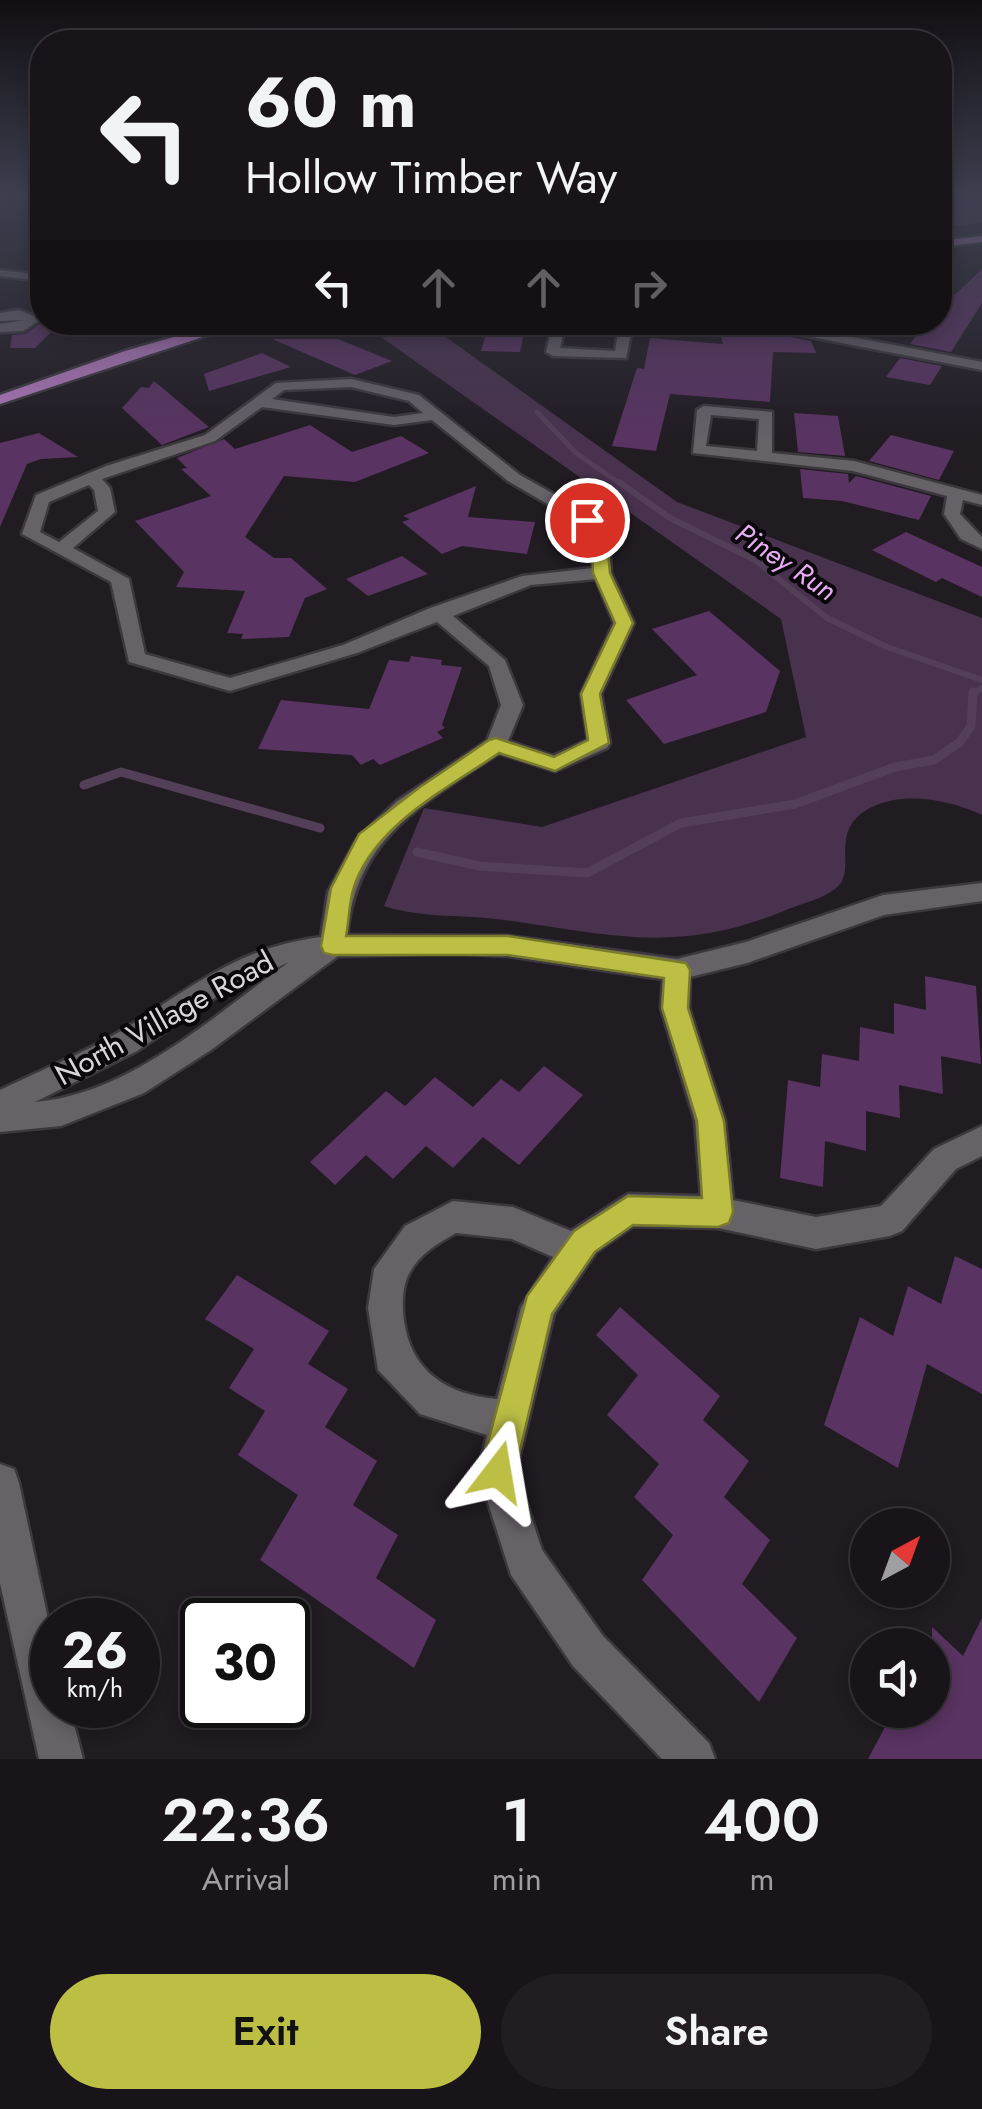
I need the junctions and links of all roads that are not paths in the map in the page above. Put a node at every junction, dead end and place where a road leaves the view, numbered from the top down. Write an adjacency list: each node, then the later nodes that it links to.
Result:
1 (0, 318): 2 (street)
2 (30, 318)
3 (30, 321): 4 (street)
4 (0, 328)
5 (151, 335): 12 (main road)
6 (186, 335): 13 (main road)
7 (557, 335): 8 (street)
8 (624, 335)
9 (829, 335): 10 (street)
10 (840, 337): 11 (street)
11 (982, 366)
12 (0, 384)
13 (0, 400)
14 (259, 402): 15 (street); 15 (street); 17 (street)
15 (437, 415): 22 (street)
16 (764, 457): 16 (street); 18 (street)
17 (91, 478): 21 (street); 21 (street)
18 (956, 492): 19 (street); 20 (street)
19 (982, 500)
20 (982, 544)
21 (61, 549): 23 (street)
22 (602, 573): 23 (street); 24 (street)
23 (437, 612): 24 (street)
24 (496, 745): 26 (street)
25 (982, 892): 27 (street, North Village Road)
26 (333, 946): 27 (street, North Village Road); 28 (street, North Village Road); 29 (street, North Village Road)
27 (677, 970): 31 (street)
28 (0, 1105)
29 (0, 1118)
30 (982, 1140): 31 (street)
31 (718, 1212): 32 (street)
32 (578, 1251): 33 (street); 33 (street)
33 (511, 1419): 36 (street)
34 (0, 1483): 35 (street)
35 (60, 1759)
36 (693, 1759)

